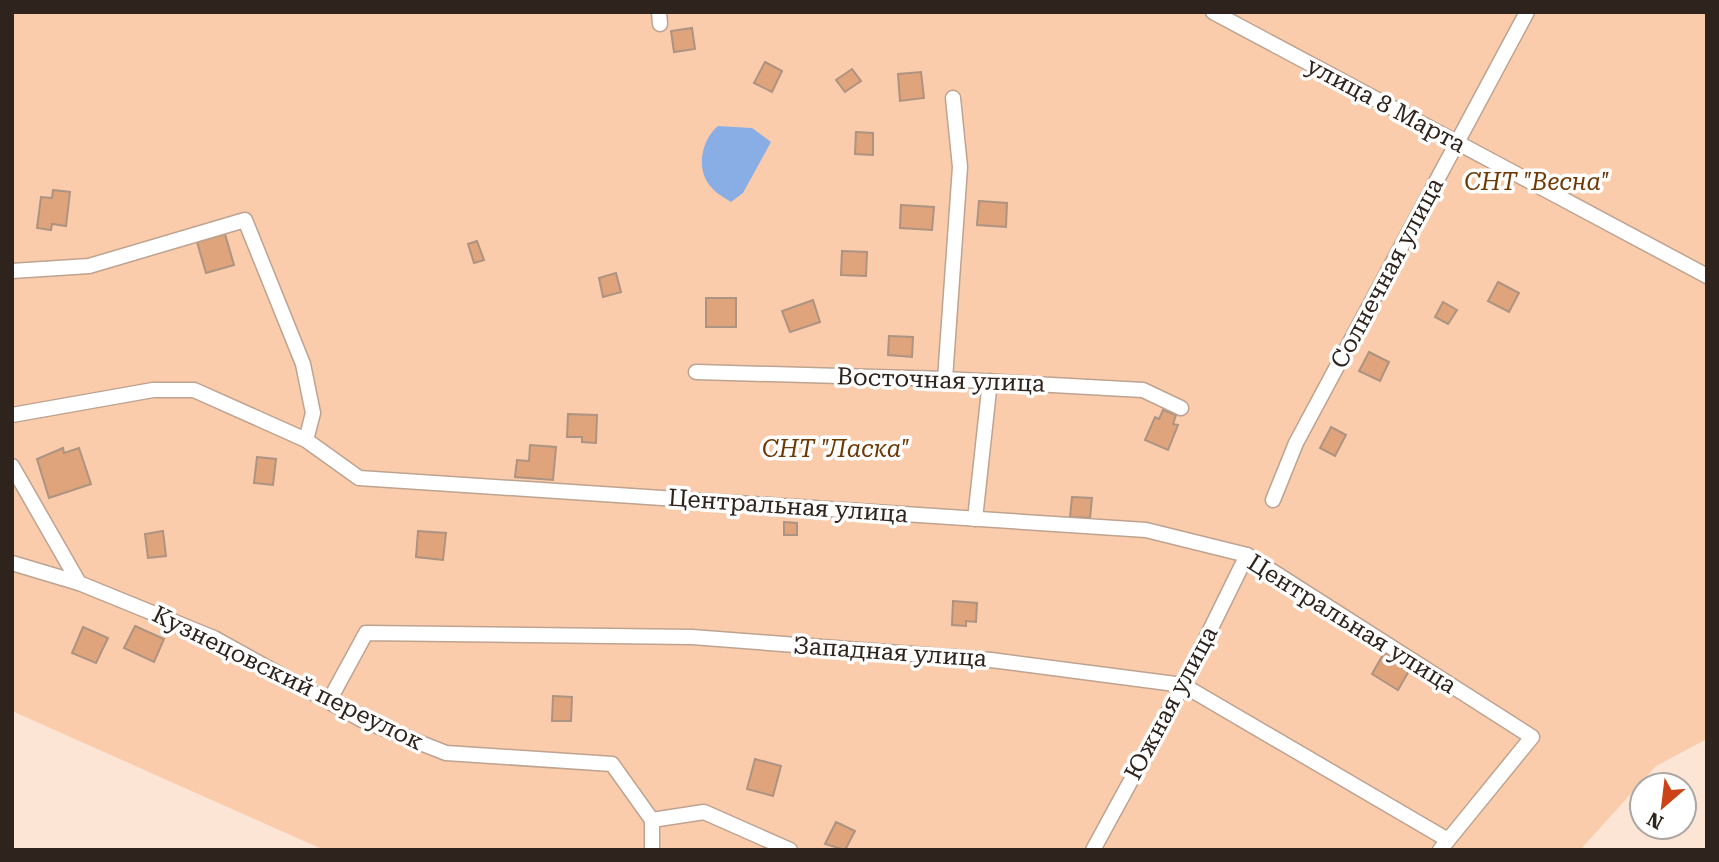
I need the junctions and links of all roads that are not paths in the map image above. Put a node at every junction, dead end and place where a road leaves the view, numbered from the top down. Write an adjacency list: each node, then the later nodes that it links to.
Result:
1 (1213, 12): 4 (street, улица 8 Марта)
2 (1527, 12): 4 (street, Солнечная улица)
3 (953, 98): 8 (street)
4 (1457, 142): 6 (street, улица 8 Марта); 14 (street, Солнечная улица)
5 (12, 271): 12 (street)
6 (1707, 276)
7 (696, 372): 8 (street, Восточная улица)
8 (945, 379): 9 (street, Восточная улица)
9 (990, 381): 10 (street, Восточная улица); 15 (street)
10 (1181, 408)
11 (12, 415): 12 (street, Центральная улица)
12 (306, 440): 15 (street, Центральная улица)
13 (12, 466): 18 (street)
14 (1273, 500)
15 (975, 519): 16 (street, Центральная улица)
16 (1247, 555): 19 (street, Южная улица); 22 (street, Центральная улица)
17 (12, 563): 18 (street, Кузнецовский переулок)
18 (79, 583): 20 (street, Кузнецовский переулок)
19 (1183, 685): 20 (street, Западная улица); 22 (street, Западная улица); 25 (street, Южная улица)
20 (329, 701): 21 (street, Кузнецовский переулок)
21 (652, 820): 23 (street); 24 (street)
22 (1444, 845)
23 (652, 850)
24 (790, 850)
25 (1093, 850)

